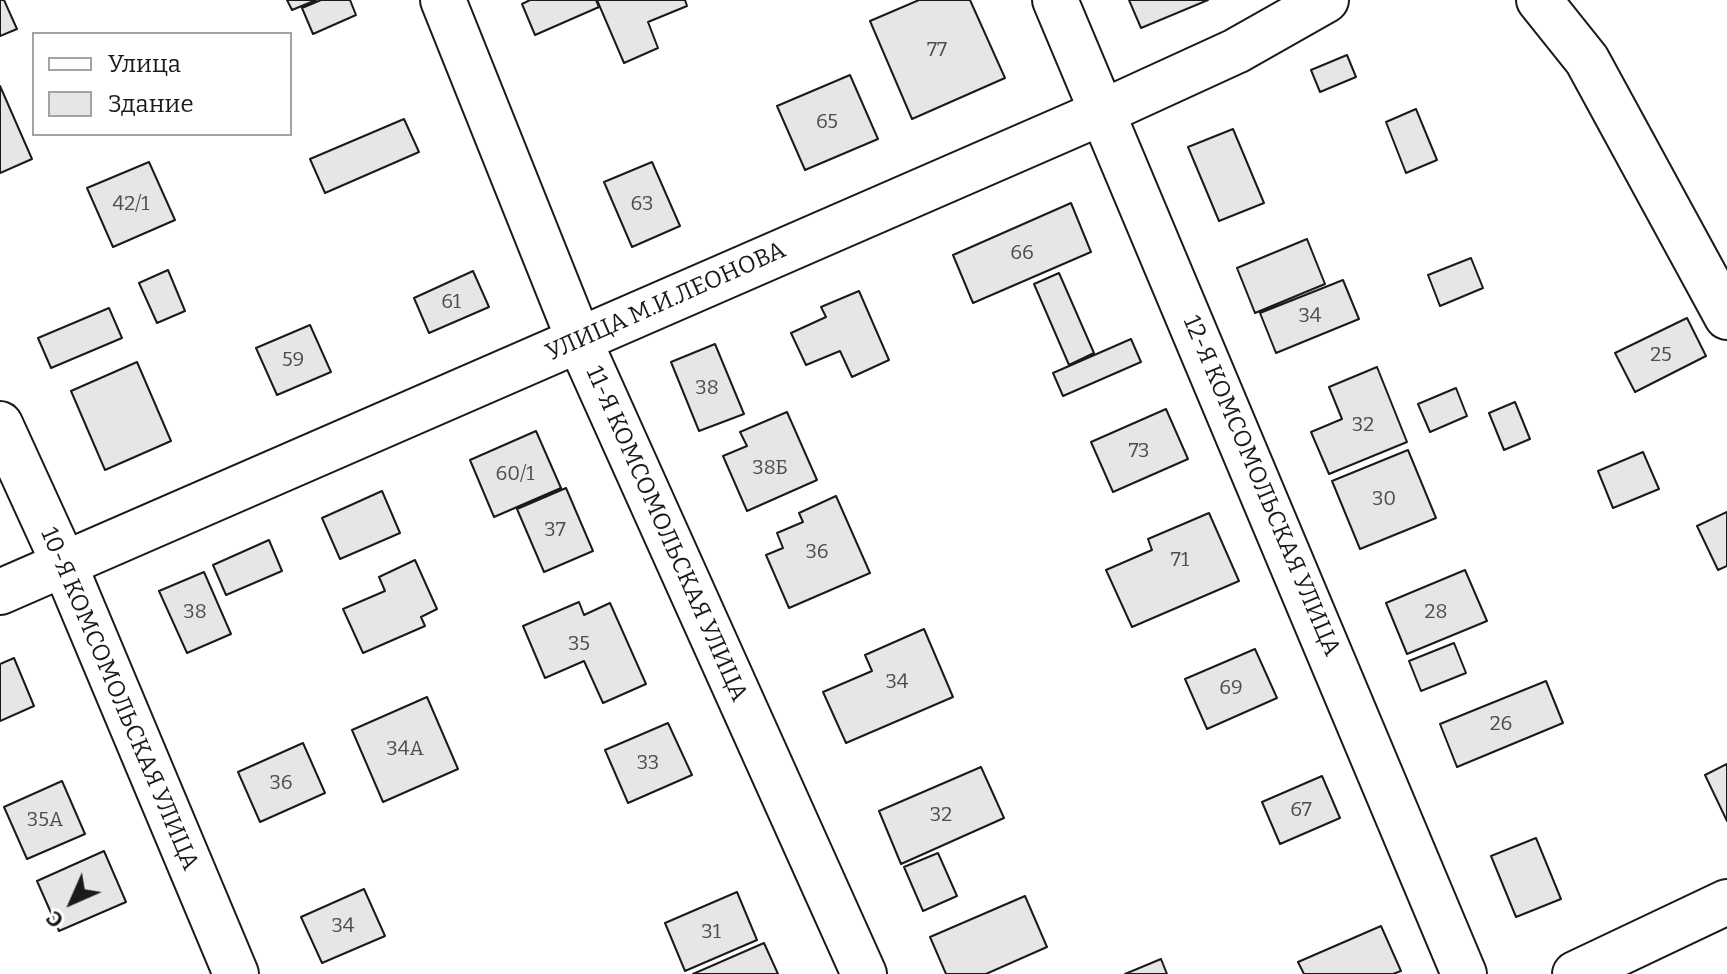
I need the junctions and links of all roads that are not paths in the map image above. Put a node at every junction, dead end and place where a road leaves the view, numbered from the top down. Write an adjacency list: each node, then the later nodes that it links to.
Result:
1 (443, 0): 7 (street, 11-Я КОМСОМОЛЬСКАЯ УЛИЦА)
2 (1055, 0): 5 (street, 12-Я КОМСОМОЛЬСКАЯ УЛИЦА)
3 (1326, 0): 5 (street, УЛИЦА М.И.ЛЕОНОВА)
4 (1539, 0): 6 (street)
5 (1105, 111): 7 (street, УЛИЦА М.И.ЛЕОНОВА); 14 (street, 12-Я КОМСОМОЛЬСКАЯ УЛИЦА)
6 (1727, 317)
7 (579, 340): 9 (street, УЛИЦА М.И.ЛЕОНОВА); 13 (street, 11-Я КОМСОМОЛЬСКАЯ УЛИЦА)
8 (0, 424): 9 (street, 10-Я КОМСОМОЛЬСКАЯ УЛИЦА)
9 (64, 564): 10 (street, УЛИЦА М.И.ЛЕОНОВА); 12 (street, 10-Я КОМСОМОЛЬСКАЯ УЛИЦА)
10 (0, 592)
11 (1727, 902): 15 (street)
12 (236, 974)
13 (864, 974)
14 (1464, 974)
15 (1575, 974)

